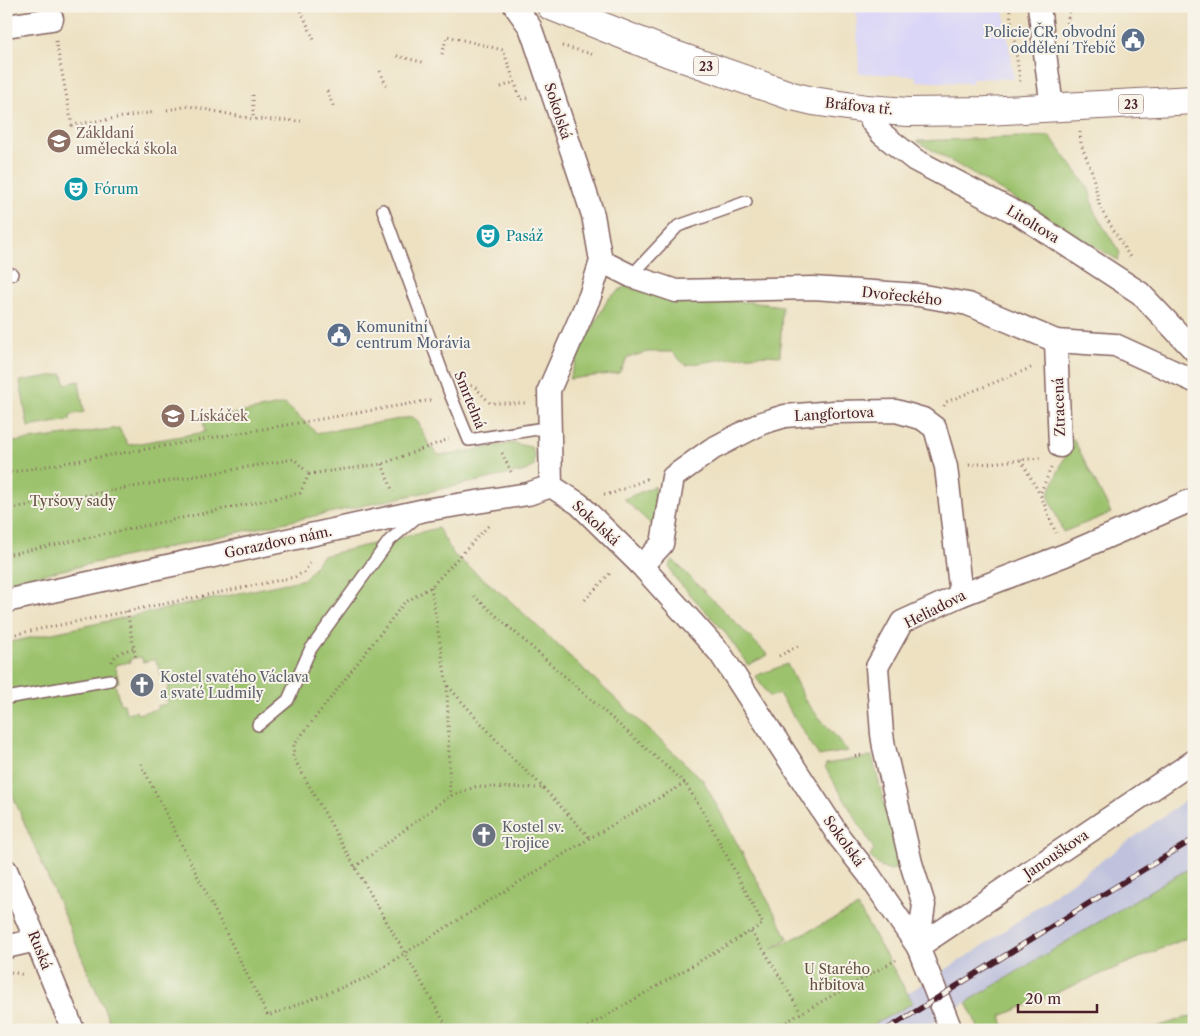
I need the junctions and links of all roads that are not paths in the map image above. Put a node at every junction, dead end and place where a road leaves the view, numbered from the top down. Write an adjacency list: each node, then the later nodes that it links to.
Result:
1 (516, 6): 11 (street, Sokolská)
2 (551, 6): 8 (main road, Bráfova tř. / 23)
3 (1039, 6): 7 (street)
4 (52, 19): 5 (street)
5 (6, 26)
6 (1189, 100): 7 (main road, Bráfova tř. / 23)
7 (1052, 108): 8 (main road, Bráfova tř. / 23)
8 (867, 109): 14 (street, Litoltova)
9 (746, 202): 12 (lane)
10 (383, 210): 16 (lane, Smrtelná)
11 (601, 261): 12 (street, Dvořeckého); 16 (street, Sokolská)
12 (631, 276): 13 (street, Dvořeckého)
13 (1057, 349): 15 (street, Dvořeckého); 17 (street, Ztracená)
14 (1194, 350)
15 (1194, 381)
16 (550, 427): 18 (street, Sokolská)
17 (1058, 451)
18 (551, 486): 20 (street, Gorazdovo nám.); 21 (street, Sokolská)
19 (1194, 499): 22 (street, Heliadova)
20 (425, 510): 23 (street, Gorazdovo nám.); 26 (lane)
21 (640, 564): 22 (street, Langfortova); 31 (street, Sokolská)
22 (960, 595): 31 (street, Heliadova)
23 (6, 601)
24 (110, 680): 25 (lane)
25 (6, 698)
26 (258, 725)
27 (1194, 761): 31 (street, Janouškova)
28 (6, 870): 29 (street, Ruská)
29 (36, 940): 30 (street); 32 (street, Ruská)
30 (6, 946)
31 (918, 947): 33 (street, Sokolská)
32 (73, 1030)
33 (951, 1030)

